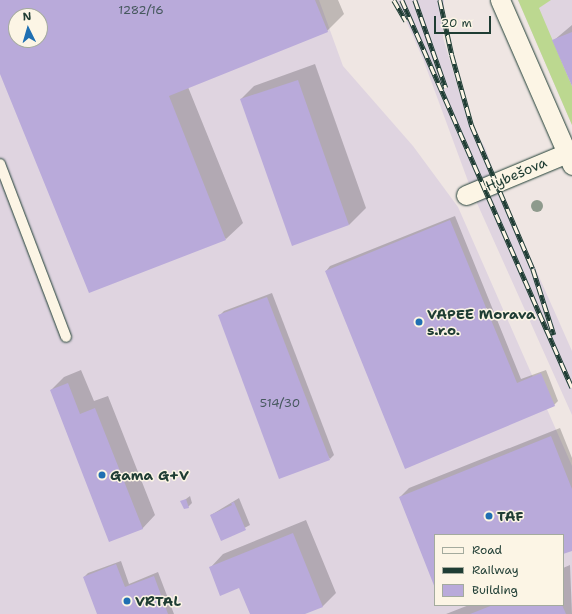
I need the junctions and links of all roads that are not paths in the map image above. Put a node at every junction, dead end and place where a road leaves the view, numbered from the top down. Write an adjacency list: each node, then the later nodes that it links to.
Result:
1 (500, 0): 2 (street)
2 (569, 159): 4 (street, Hybešova)
3 (0, 164): 5 (lane)
4 (466, 195)
5 (66, 337)

